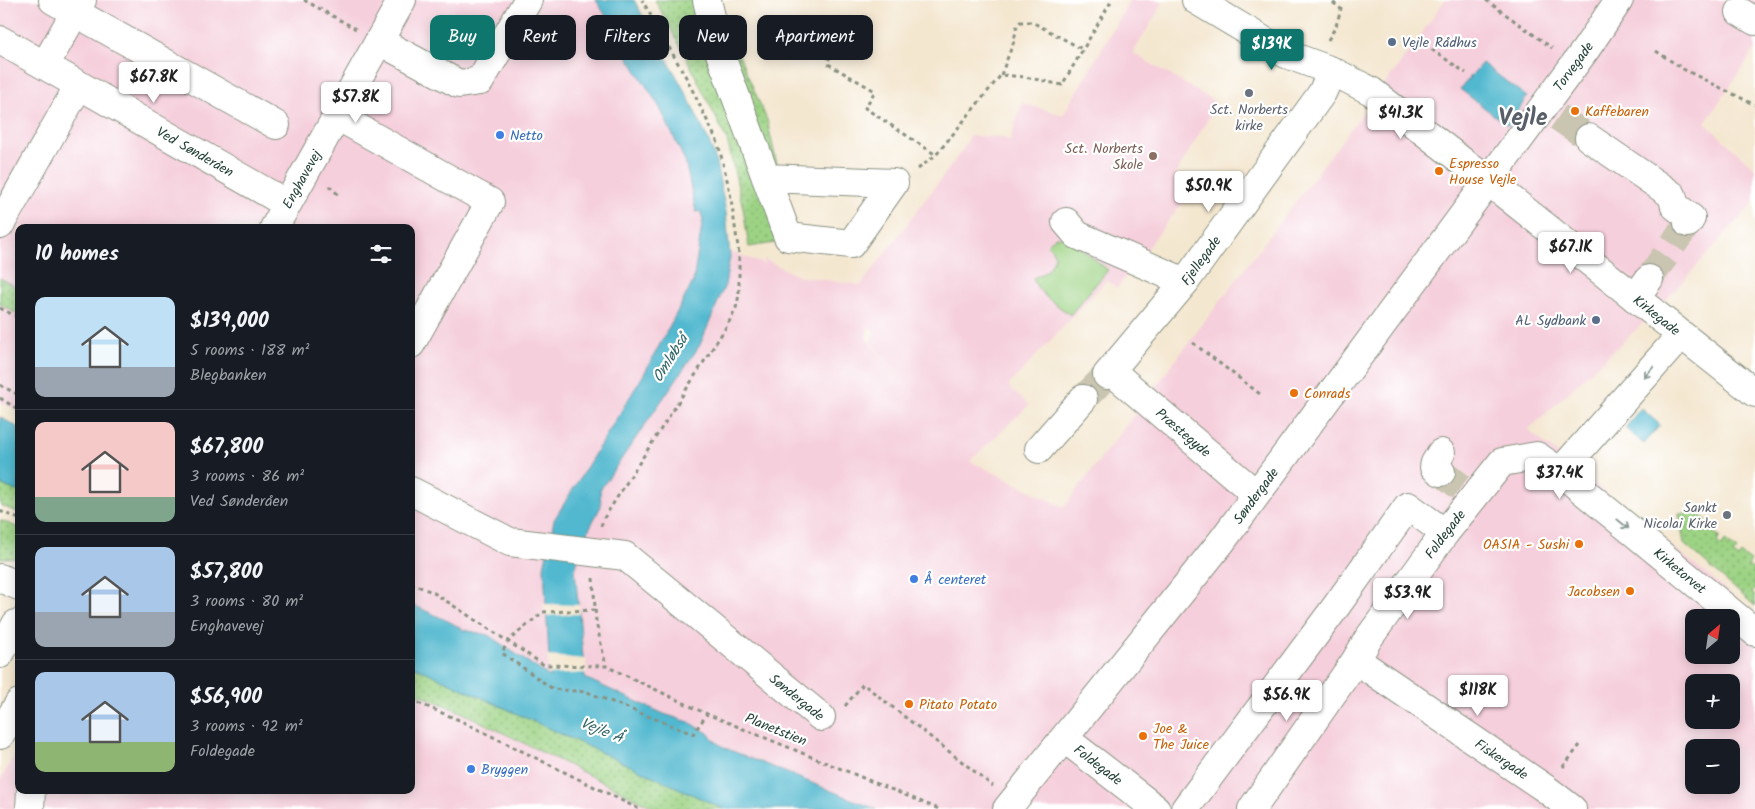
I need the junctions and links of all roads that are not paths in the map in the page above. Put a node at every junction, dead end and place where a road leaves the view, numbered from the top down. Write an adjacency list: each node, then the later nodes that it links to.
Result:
1 (402, 0): 8 (street, Enghavevej)
2 (528, 0): 8 (street)
3 (707, 0): 15 (street)
4 (1196, 0): 10 (street, Kirkegade)
5 (1619, 0): 16 (street, Torvegade)
6 (70, 4): 9 (street); 13 (street)
7 (0, 40): 9 (street, Ved Sønderåen)
8 (379, 41): 12 (street, Enghavevej)
9 (44, 65): 11 (street, Ved Sønderåen)
10 (1323, 68): 16 (street, Kirkegade); 22 (street, Fjellegade)
11 (79, 85): 17 (street, Ved Sønderåen); 21 (street)
12 (337, 116): 17 (street, Enghavevej); 24 (street)
13 (276, 125)
14 (1589, 138): 19 (street)
15 (766, 178): 15 (street)
16 (1488, 181): 23 (street, Kirkegade); 31 (street, Søndergade)
17 (287, 204): 20 (street, Enghavevej)
18 (1066, 222): 22 (street)
19 (1688, 223)
20 (276, 224)
21 (0, 225)
22 (1185, 282): 25 (street, Fjellegade)
23 (1681, 335): 26 (street, Kirkegade); 29 (street, one-way to 29)
24 (415, 337)
25 (1109, 373): 31 (street, Præstegyde)
26 (1755, 393)
27 (1083, 399): 28 (street)
28 (1039, 449)
29 (1560, 472): 32 (street, Foldegade); 36 (street, Kirketorvet, one-way to 36)
30 (415, 493): 40 (street, Søndergade)
31 (1256, 494): 42 (street, Søndergade)
32 (1445, 533): 38 (street, Foldegade); 47 (street)
33 (0, 578): 34 (street)
34 (15, 584)
35 (15, 626): 37 (street)
36 (1755, 632)
37 (0, 654)
38 (1356, 660): 48 (street, Foldegade); 49 (street, Fiskergade)
39 (15, 710): 41 (street)
40 (821, 717)
41 (0, 735)
42 (1065, 739): 44 (street, Søndergade); 46 (street, Foldegade)
43 (31, 794): 45 (street)
44 (1010, 805)
45 (30, 809)
46 (1156, 809)
47 (1185, 809)
48 (1252, 809)
49 (1572, 809)

